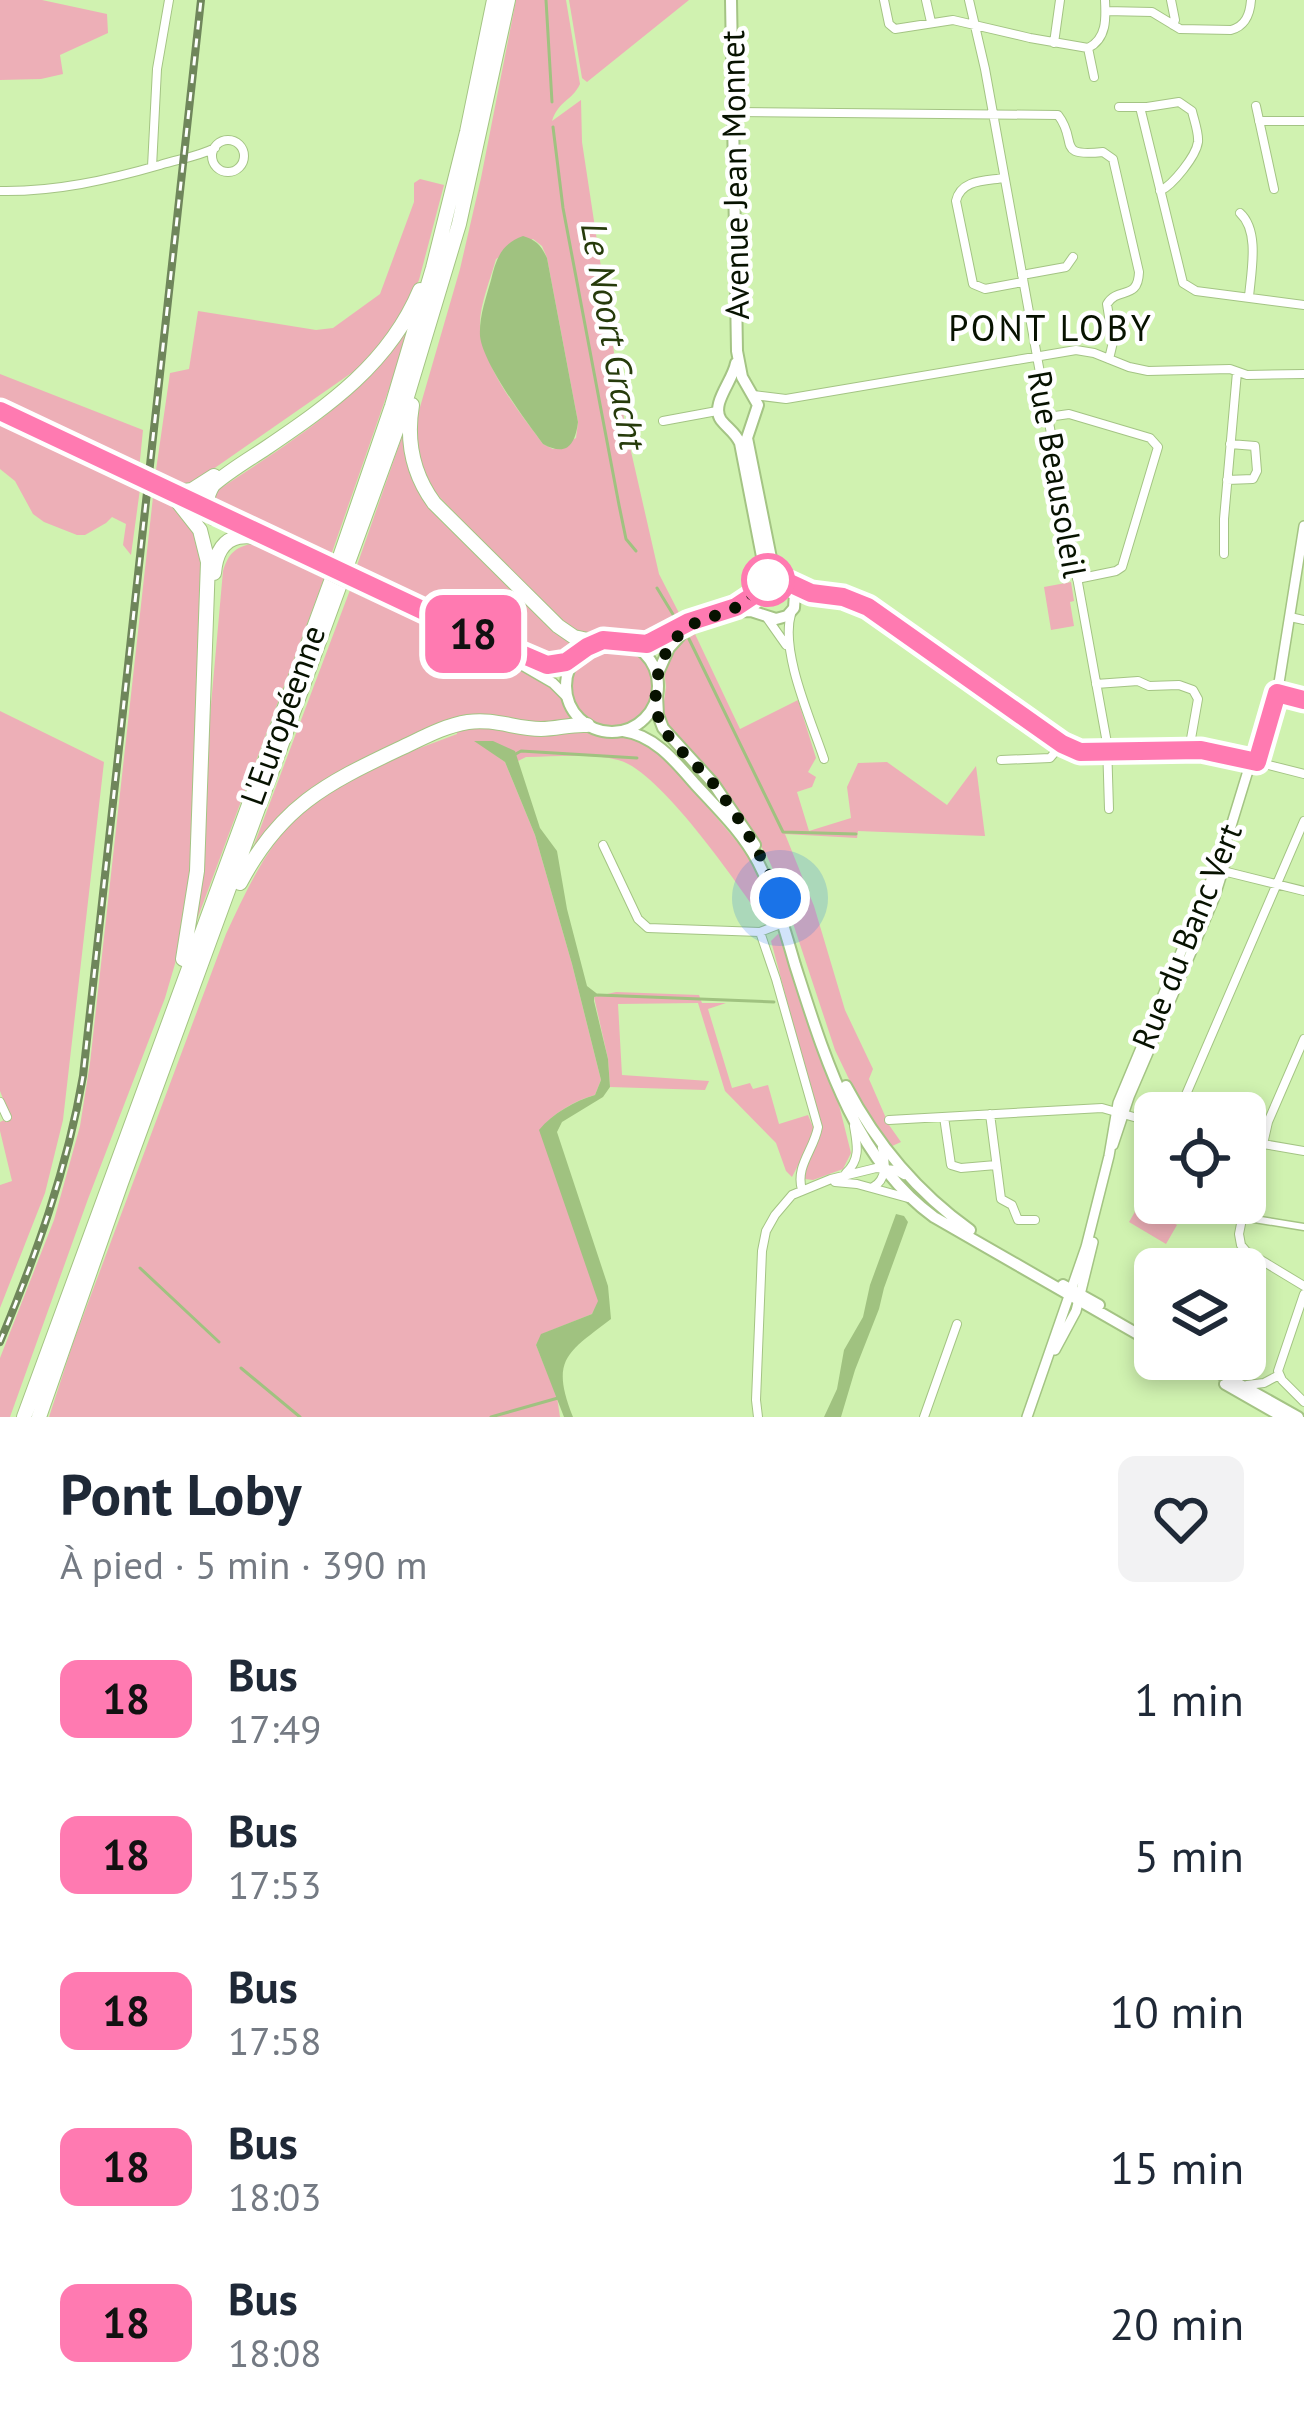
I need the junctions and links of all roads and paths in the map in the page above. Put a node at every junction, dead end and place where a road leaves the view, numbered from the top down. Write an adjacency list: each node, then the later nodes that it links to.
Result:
1 (169, 0): 30 (street)
2 (494, 0): 32 (highway, L'Européenne)
3 (508, 0): 37 (highway, L'Européenne)
4 (731, 0): 23 (main road, Avenue Jean Monnet)
5 (884, 0): 14 (street)
6 (926, 0): 14 (street)
7 (969, 0): 15 (street, Rue Beausoleil)
8 (1060, 0): 17 (street)
9 (1152, 0): 13 (street)
10 (1171, 0): 16 (street)
11 (1251, 0): 16 (street)
12 (1105, 5): 13 (street); 18 (street)
13 (1155, 14): 16 (street)
14 (931, 22): 15 (street)
15 (975, 25): 17 (street); 24 (street, Rue Beausoleil)
16 (1173, 25)
17 (1054, 43): 18 (street)
18 (1088, 47): 19 (street)
19 (1094, 76)
20 (1256, 106): 25 (street)
21 (1119, 107): 22 (street)
22 (1140, 107): 35 (street); 35 (street)
23 (733, 112): 24 (street); 42 (main road, Avenue Jean Monnet)
24 (993, 113): 31 (street, Rue Beausoleil); 44 (street)
25 (1259, 121): 26 (street); 33 (street)
26 (1304, 121)
27 (214, 148): 28 (street); 29 (street); 29 (street)
28 (193, 158): 29 (street); 30 (street)
29 (217, 166)
30 (152, 167): 34 (street)
31 (1004, 178): 39 (street, Rue Beausoleil); 39 (street)
32 (455, 183): 45 (highway); 125 (highway, L'Européenne)
33 (1274, 189)
34 (0, 191)
35 (1160, 191): 40 (street)
36 (1240, 213): 40 (street)
37 (452, 249): 78 (highway); 111 (highway, L'Européenne)
38 (1073, 257): 39 (street)
39 (1022, 278): 43 (street, Rue Beausoleil)
40 (1250, 297): 41 (street)
41 (1304, 305)
42 (737, 351): 48 (main road, Avenue Jean Monnet); 49 (main road, Avenue Jean Monnet)
43 (1036, 356): 44 (street); 50 (street); 53 (street, Rue Beausoleil)
44 (1109, 359): 46 (street)
45 (371, 367): 59 (highway); 60 (highway)
46 (1238, 372): 47 (street); 57 (street)
47 (1304, 374)
48 (725, 392): 49 (main road); 51 (main road)
49 (751, 393): 50 (street); 55 (main road)
50 (786, 399): 55 (street)
51 (717, 411): 54 (street); 56 (main road)
52 (3, 412): 59 (street, bridge)
53 (1048, 418): 67 (street, Rue Beausoleil); 67 (street)
54 (663, 421)
55 (753, 421): 56 (main road); 68 (main road)
56 (730, 427): 69 (main road)
57 (1231, 444): 58 (street); 58 (street)
58 (1227, 480): 65 (street)
59 (177, 497): 60 (street); 90 (highway)
60 (210, 513): 62 (street); 63 (street)
61 (1304, 526): 64 (street, Rue du Banc Vert)
62 (249, 535): 63 (highway); 66 (street); 90 (highway)
63 (286, 545): 66 (street)
64 (1303, 546): 75 (street, Rue du Banc Vert)
65 (1224, 554)
66 (309, 560): 70 (street, bridge)
67 (1077, 579): 83 (street, Rue Beausoleil)
68 (785, 581): 69 (main road); 71 (street); 72 (main road)
69 (760, 587): 73 (main road); 74 (main road)
70 (369, 588): 81 (street); 85 (street)
71 (830, 596): 72 (street); 91 (street)
72 (792, 611): 74 (main road); 80 (street)
73 (726, 612): 74 (main road); 76 (main road)
74 (765, 616): 80 (street)
75 (1290, 617): 77 (street); 84 (street, Rue du Banc Vert)
76 (702, 618): 79 (main road); 82 (main road)
77 (1304, 620)
78 (597, 642): 79 (main road); 81 (main road)
79 (632, 644): 82 (main road)
80 (790, 654): 94 (street)
81 (576, 657): 85 (main road)
82 (657, 675): 86 (main road)
83 (1096, 684): 92 (street); 93 (street, Rue Beausoleil)
84 (1277, 693): 87 (street); 96 (street, Rue du Banc Vert)
85 (566, 695): 88 (main road)
86 (657, 695): 89 (main road); 104 (main road)
87 (1304, 700)
88 (587, 725): 89 (main road); 111 (highway)
89 (623, 731): 104 (main road)
90 (202, 733): 125 (highway)
91 (1062, 744): 93 (street); 95 (street)
92 (1189, 750): 93 (street); 96 (street)
93 (1108, 752): 98 (street, Rue Beausoleil)
94 (824, 759)
95 (1001, 760)
96 (1255, 761): 97 (street); 101 (street, Rue du Banc Vert); 109 (street, Rue du Banc Vert)
97 (1304, 774)
98 (1108, 808)
99 (1304, 821): 102 (street)
100 (603, 845): 105 (street)
101 (1223, 871): 102 (street); 109 (street, Rue du Banc Vert)
102 (1277, 884): 103 (street); 107 (street)
103 (1304, 891)
104 (785, 922): 105 (street); 115 (main road); 118 (main road)
105 (760, 932): 128 (street)
106 (1303, 1044): 117 (street)
107 (1187, 1092)
108 (0, 1102): 112 (street)
109 (1119, 1113): 110 (street); 114 (street); 130 (street, Rue du Banc Vert)
110 (990, 1114): 113 (street); 121 (street)
111 (146, 1115): 147 (highway, L'Européenne)
112 (7, 1117)
113 (944, 1117): 116 (street); 121 (street)
114 (1134, 1117)
115 (853, 1118): 122 (main road); 123 (street)
116 (889, 1120)
117 (1266, 1128)
118 (877, 1137): 122 (street); 124 (main road)
119 (1266, 1147): 120 (street)
120 (1304, 1151)
121 (996, 1165): 131 (street)
122 (884, 1168): 123 (street); 124 (street); 127 (street); 129 (main road)
123 (840, 1177): 126 (street)
124 (911, 1178): 136 (main road)
125 (109, 1180): 146 (highway, L'Européenne)
126 (815, 1185): 127 (street); 128 (street)
127 (872, 1188): 129 (street)
128 (802, 1190): 148 (street)
129 (913, 1200): 136 (main road)
130 (1096, 1211): 136 (street, Rue du Banc Vert); 136 (street, Rue du Banc Vert)
131 (1035, 1220)
132 (1266, 1220): 134 (street)
133 (1242, 1224): 135 (street)
134 (1304, 1226)
135 (1304, 1290): 140 (street)
136 (1076, 1296): 138 (main road); 139 (street, Rue du Banc Vert); 139 (street, Rue du Banc Vert)
137 (957, 1324): 149 (street)
138 (1134, 1329)
139 (1044, 1371): 150 (street, Rue du Banc Vert)
140 (1281, 1377): 143 (street); 144 (street); 145 (street)
141 (1218, 1380): 151 (main road)
142 (1234, 1380): 143 (main road)
143 (1243, 1385): 145 (main road)
144 (1304, 1402)
145 (1273, 1403): 152 (main road)
146 (24, 1417)
147 (39, 1417)
148 (758, 1417)
149 (924, 1417)
150 (1027, 1417)
151 (1283, 1417)
152 (1298, 1417)

